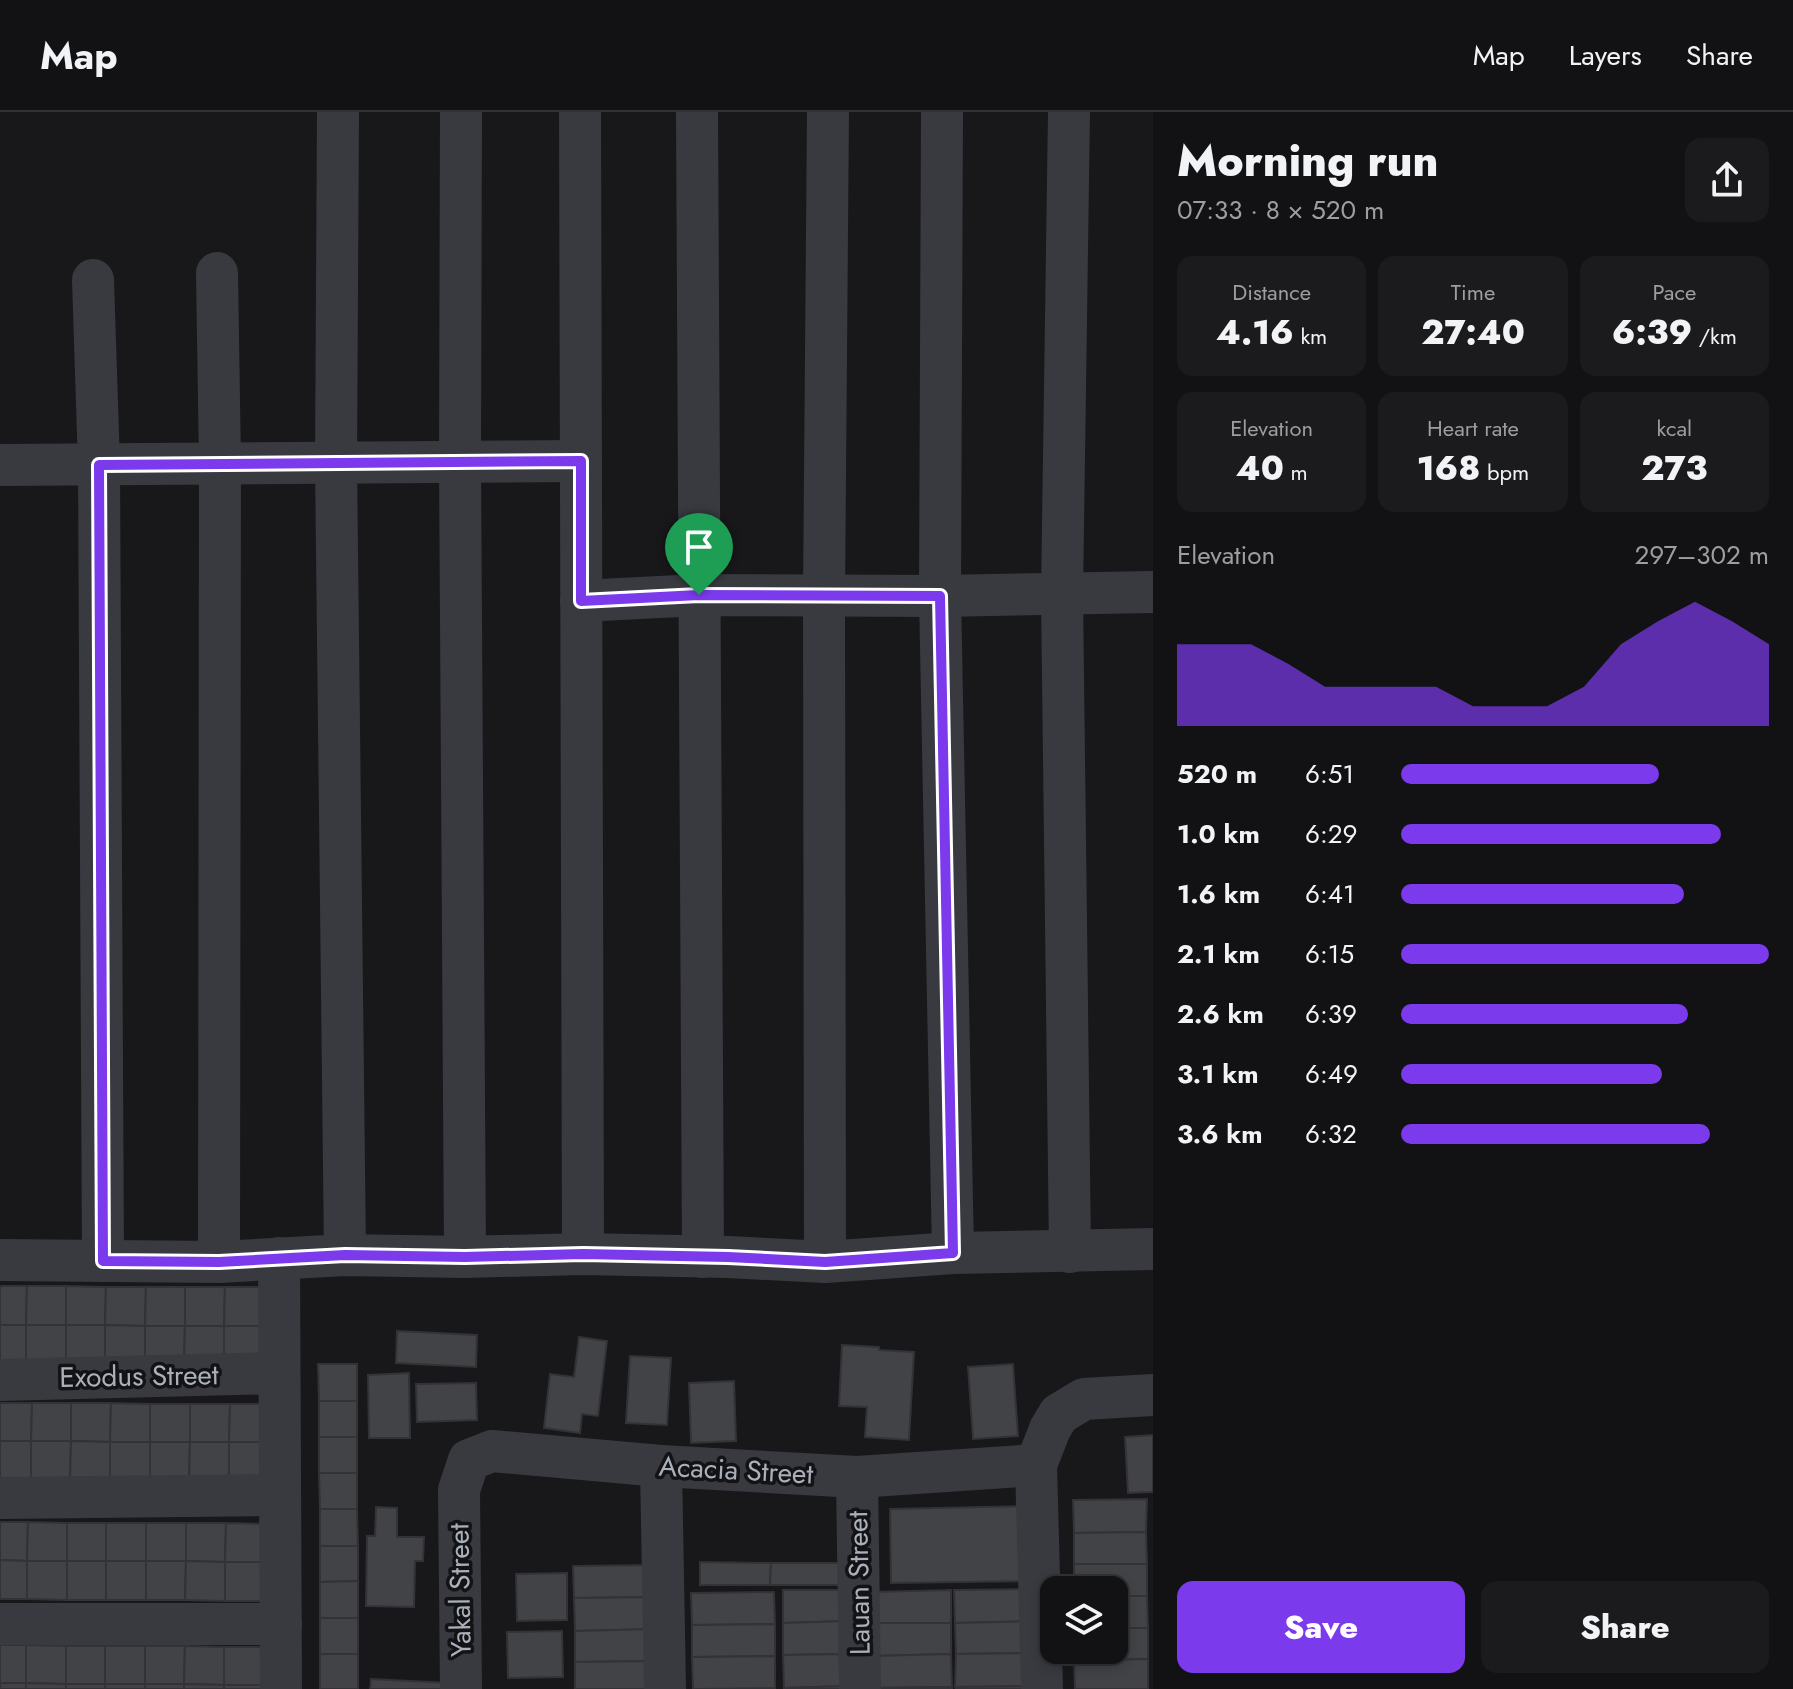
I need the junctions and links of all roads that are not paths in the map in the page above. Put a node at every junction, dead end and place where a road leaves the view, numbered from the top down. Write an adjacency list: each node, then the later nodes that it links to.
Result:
1 (338, 112): 12 (street)
2 (461, 112): 11 (street)
3 (580, 112): 10 (street)
4 (697, 112): 18 (street)
5 (828, 112): 19 (street)
6 (942, 112): 20 (street)
7 (1069, 112): 17 (street)
8 (217, 273): 13 (street)
9 (93, 280): 15 (street)
10 (581, 461): 11 (street); 21 (street)
11 (460, 462): 12 (street); 27 (street)
12 (336, 463): 13 (street); 26 (street)
13 (220, 464): 15 (street); 32 (street)
14 (0, 465): 15 (street)
15 (99, 465): 31 (street)
16 (1153, 592): 17 (street)
17 (1062, 594): 20 (street); 23 (street)
18 (699, 595): 19 (street); 21 (street); 28 (street)
19 (824, 595): 20 (street); 33 (street)
20 (940, 596): 24 (street)
21 (581, 601): 25 (street)
22 (1153, 1249): 23 (street)
23 (1070, 1252): 24 (street)
24 (953, 1253): 33 (street)
25 (583, 1254): 27 (street); 28 (street)
26 (345, 1255): 27 (street); 29 (street)
27 (465, 1257)
28 (703, 1257): 33 (street)
29 (279, 1258): 32 (street); 34 (street)
30 (0, 1260): 31 (street)
31 (103, 1261): 32 (street)
32 (219, 1262)
33 (825, 1262)
34 (279, 1373): 35 (street, Exodus Street); 41 (street)
35 (0, 1380)
36 (1153, 1395): 37 (street)
37 (1036, 1465): 39 (street, Acacia Street); 49 (street)
38 (661, 1466): 39 (street, Acacia Street); 40 (street, Acacia Street); 47 (street)
39 (857, 1477): 48 (street, Lauan Street)
40 (459, 1490): 46 (street, Yakal Street)
41 (280, 1495): 42 (street); 44 (street)
42 (0, 1498)
43 (0, 1624): 44 (street)
44 (281, 1624): 45 (street)
45 (281, 1689)
46 (461, 1689)
47 (665, 1689)
48 (860, 1689)
49 (1042, 1689)

